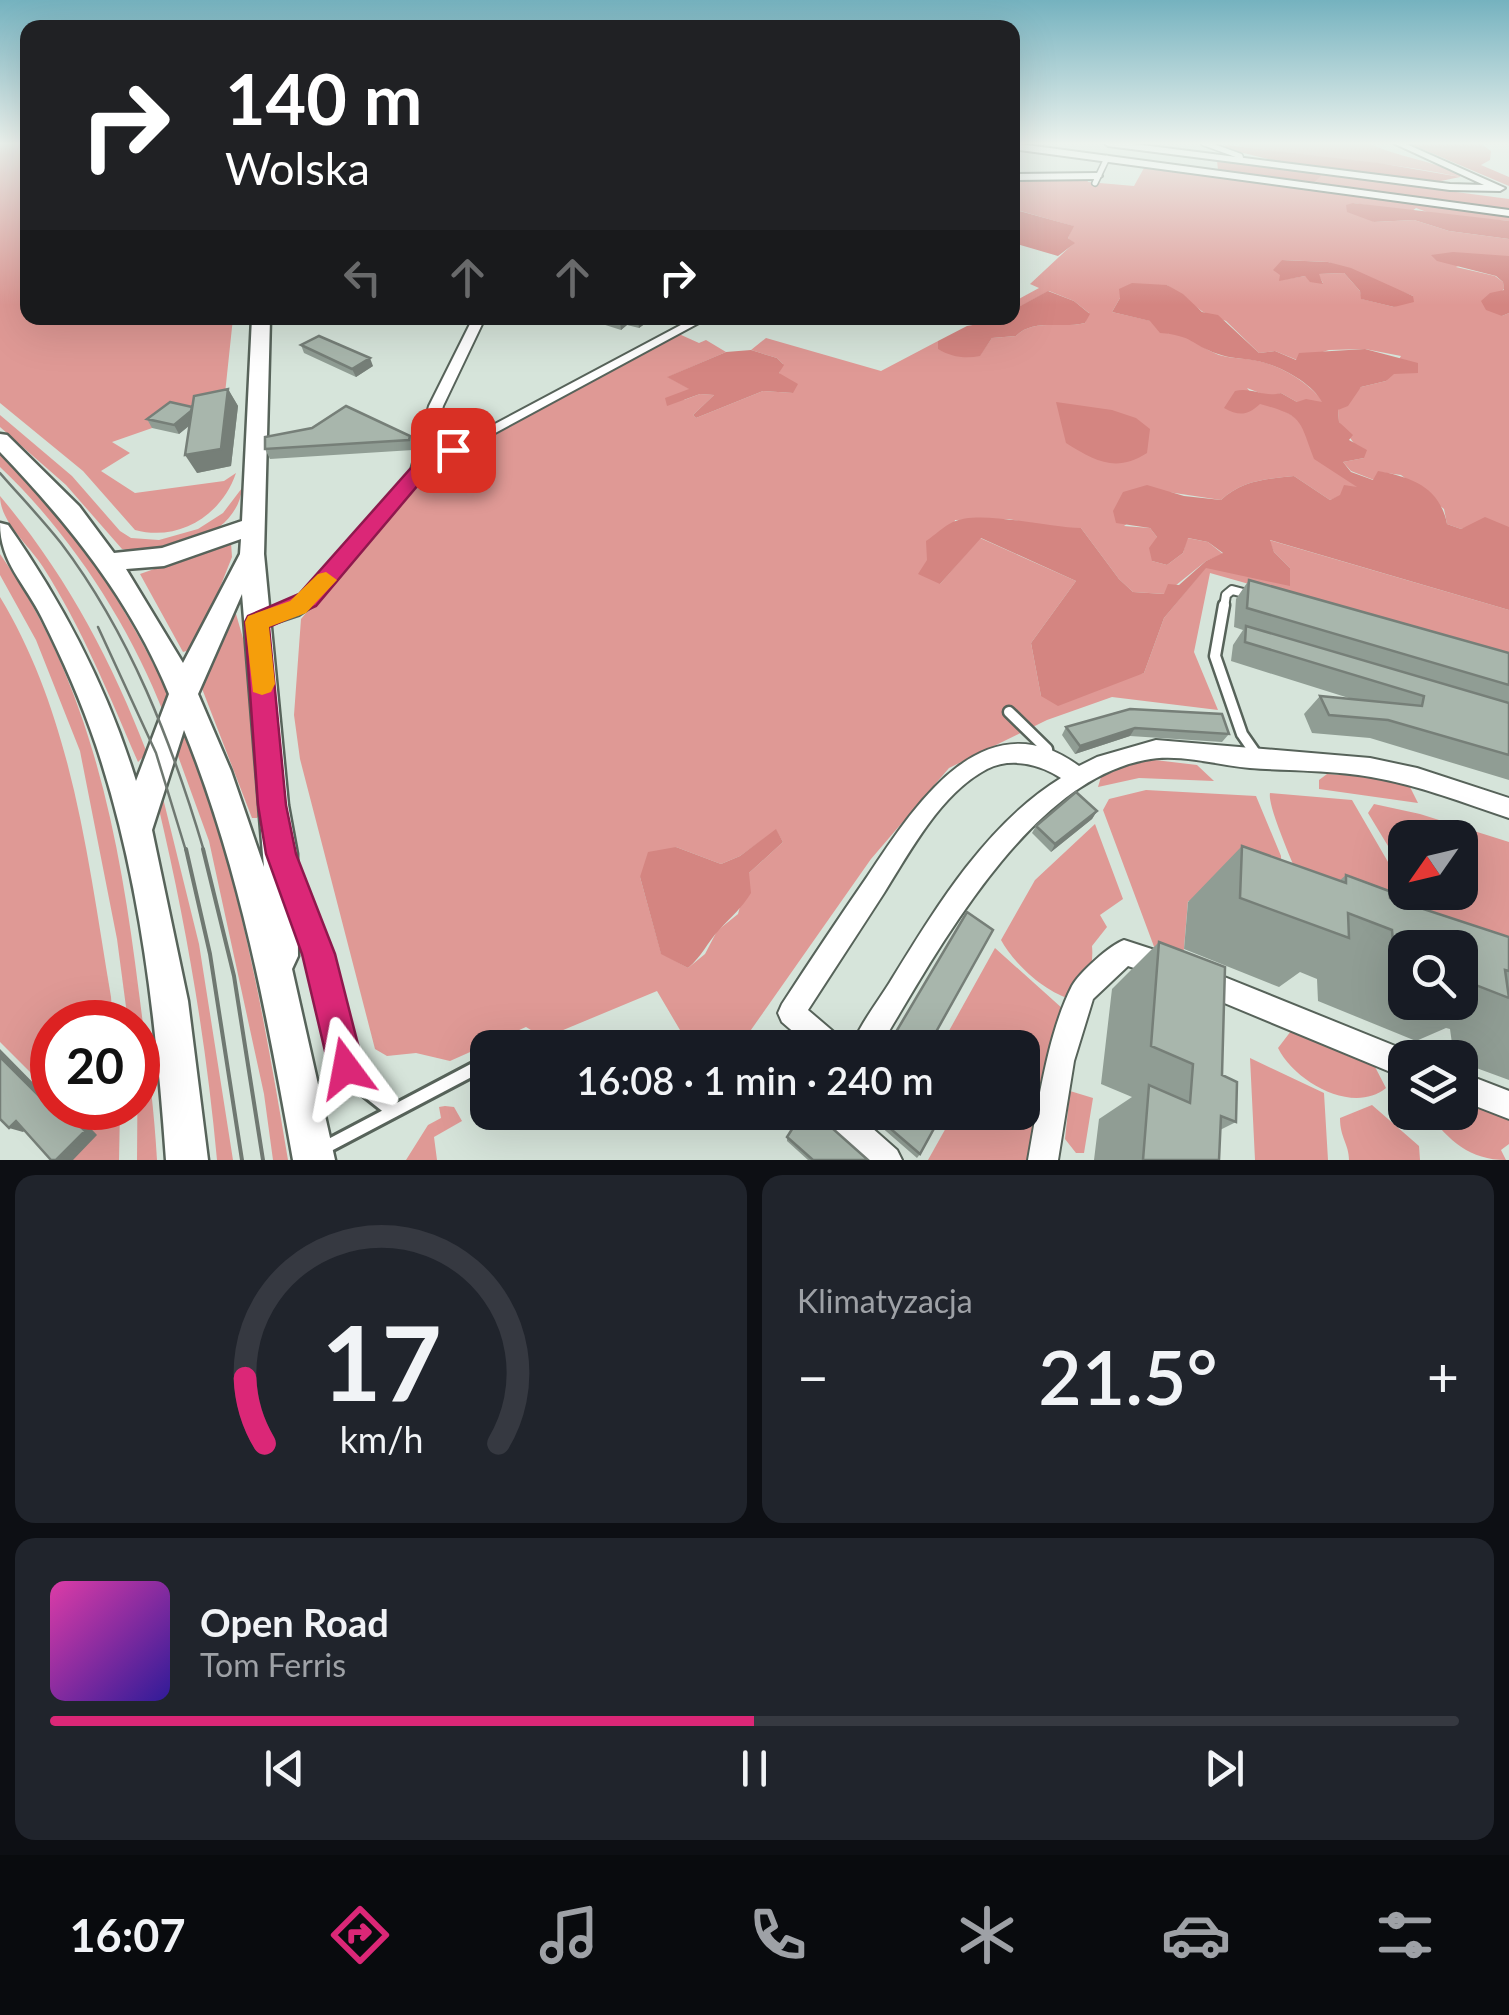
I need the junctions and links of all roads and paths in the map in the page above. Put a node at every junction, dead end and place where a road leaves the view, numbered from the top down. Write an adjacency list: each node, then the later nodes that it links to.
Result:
1 (1393, 197): 2 (street)
2 (1509, 213)
3 (261, 325): 8 (main road)
4 (476, 325): 7 (street)
5 (689, 325): 7 (street)
6 (0, 440): 11 (main road)
7 (417, 474): 13 (street)
8 (254, 525): 10 (main road); 11 (main road)
9 (0, 532): 22 (main road)
10 (252, 554): 13 (main road); 16 (main road)
11 (110, 562): 16 (main road)
12 (1269, 600): 14 (lane)
13 (257, 622): 23 (main road)
14 (1219, 632): 15 (lane); 19 (lane)
15 (1237, 638)
16 (186, 696): 22 (main road); 24 (main road)
17 (1009, 712): 18 (lane)
18 (1048, 758): 20 (street); 25 (street)
19 (1260, 759): 20 (street); 21 (street)
20 (1078, 778): 26 (street)
21 (1509, 808)
22 (136, 830): 34 (main road)
23 (281, 854): 24 (main road); 31 (lane)
24 (278, 986): 33 (main road)
25 (810, 1030)
26 (875, 1030)
27 (1388, 1057): 36 (street)
28 (470, 1072): 31 (lane)
29 (1478, 1093): 30 (street)
30 (1509, 1105)
31 (392, 1111): 33 (lane)
32 (853, 1130): 35 (street)
33 (314, 1157)
34 (187, 1160)
35 (888, 1160)
36 (1042, 1160)

